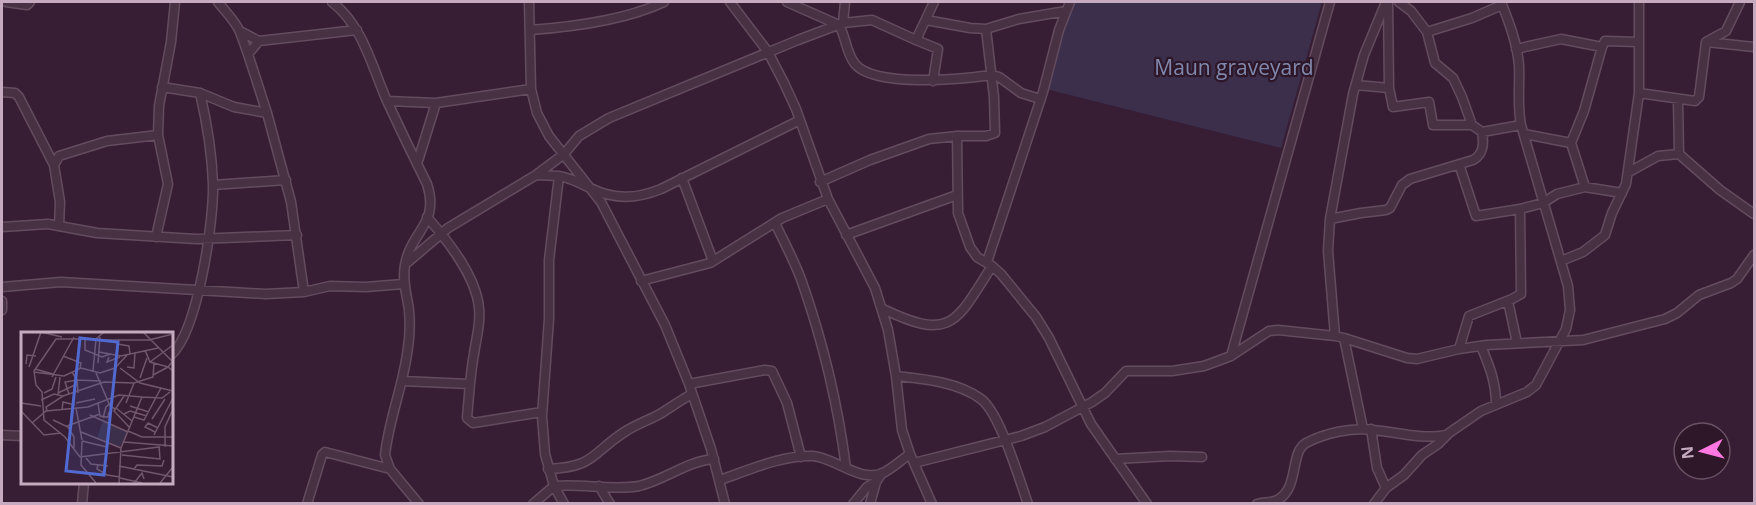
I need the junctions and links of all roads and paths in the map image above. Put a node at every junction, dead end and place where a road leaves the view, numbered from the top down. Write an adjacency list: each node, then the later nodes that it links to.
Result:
1 (6, 2): 2 (street)
2 (30, 2)
3 (175, 2): 38 (street)
4 (218, 2): 24 (street)
5 (332, 2): 22 (street)
6 (529, 2): 23 (street)
7 (664, 2): 23 (street)
8 (787, 2): 20 (street)
9 (845, 2): 20 (street)
10 (934, 2): 19 (street)
11 (1330, 2): 106 (street)
12 (1387, 2): 37 (street); 39 (street)
13 (1400, 2): 25 (street)
14 (1639, 2): 28 (street)
15 (1740, 2): 29 (street)
16 (734, 3): 33 (street)
17 (1502, 3): 25 (street); 32 (street)
18 (1067, 5): 21 (street); 44 (street)
19 (926, 20): 21 (street); 26 (street)
20 (841, 24): 26 (street); 33 (street); 36 (street)
21 (986, 29): 35 (street)
22 (357, 30): 27 (street); 46 (street)
23 (530, 30): 40 (street)
24 (240, 31): 27 (street); 34 (street)
25 (1427, 32): 50 (street)
26 (916, 40): 36 (street)
27 (259, 41): 34 (street)
28 (1638, 42): 30 (street); 43 (street)
29 (1706, 42): 31 (street); 45 (street)
30 (1602, 47): 32 (street); 55 (street)
31 (1755, 47)
32 (1516, 49): 51 (street)
33 (768, 52): 49 (street); 56 (street)
34 (248, 54): 48 (street)
35 (992, 75): 36 (street); 44 (street); 54 (street)
36 (933, 81)
37 (1356, 85): 39 (street); 77 (street)
38 (162, 87): 42 (street); 53 (street)
39 (1389, 88): 50 (street)
40 (531, 89): 47 (street); 56 (street)
41 (2, 92): 60 (street)
42 (200, 93): 48 (street); 67 (street)
43 (1638, 93): 45 (street); 61 (street)
44 (1040, 99): 90 (street)
45 (1678, 100): 57 (street)
46 (387, 101): 47 (street); 58 (street)
47 (436, 103): 58 (street)
48 (267, 112): 65 (street)
49 (800, 120): 64 (street); 66 (street)
50 (1472, 125): 52 (street)
51 (1522, 130): 52 (street); 55 (street); 73 (street)
52 (1482, 132): 59 (street)
53 (158, 135): 60 (street); 84 (street)
54 (957, 136): 66 (street); 71 (street)
55 (1571, 143): 68 (street)
56 (564, 154): 62 (street); 69 (street)
57 (1679, 154): 61 (street); 75 (street)
58 (417, 164): 76 (street)
59 (1459, 164): 74 (street); 77 (street)
60 (54, 165): 79 (street)
61 (1629, 172): 70 (street)
62 (536, 175): 63 (street); 82 (street)
63 (559, 176): 69 (street); 114 (street)
64 (682, 178): 69 (street); 87 (street)
65 (286, 180): 67 (street); 81 (street)
66 (820, 182): 72 (street)
67 (213, 185): 85 (street)
68 (1585, 187): 70 (street); 73 (street)
69 (591, 189): 91 (street)
70 (1622, 193): 88 (street)
71 (957, 195): 83 (street); 90 (street)
72 (828, 199): 78 (street); 83 (street)
73 (1543, 202): 74 (street); 88 (street)
74 (1520, 209): 97 (street)
75 (1755, 214)
76 (428, 217): 82 (street); 89 (street)
77 (1330, 219): 100 (street)
78 (775, 223): 87 (street); 125 (street)
79 (59, 226): 80 (street); 84 (street)
80 (2, 227)
81 (297, 234): 85 (street); 95 (street)
82 (441, 234): 89 (street); 109 (street)
83 (846, 235): 98 (street)
84 (156, 237): 85 (street)
85 (209, 239): 94 (street)
86 (1755, 255): 101 (street)
87 (713, 261): 91 (street)
88 (1561, 261): 101 (street)
89 (405, 264): 92 (street)
90 (990, 264): 98 (street); 113 (street)
91 (641, 281): 110 (street)
92 (403, 284): 95 (street); 108 (street)
93 (2, 287): 94 (street)
94 (198, 292): 95 (street); 105 (street)
95 (304, 292)
96 (2, 301): 99 (street)
97 (1508, 301): 102 (street); 104 (street)
98 (883, 309): 107 (street)
99 (2, 310)
100 (1339, 337): 104 (street); 106 (street); 115 (street)
101 (1559, 342): 102 (street); 112 (street)
102 (1517, 343): 103 (street)
103 (1481, 346): 104 (street); 112 (street)
104 (1459, 349)
105 (172, 354)
106 (1231, 356): 113 (street)
107 (897, 376): 119 (street); 123 (street)
108 (402, 381): 109 (street); 126 (street)
109 (470, 384): 114 (street)
110 (689, 384): 111 (street); 120 (street)
111 (692, 394): 122 (street); 127 (street)
112 (1496, 404): 117 (street)
113 (1082, 407): 119 (street); 124 (street)
114 (542, 412): 127 (street)
115 (1367, 429): 117 (street); 134 (street); 147 (street)
116 (2, 435): 118 (street)
117 (1446, 435): 134 (street)
118 (21, 436)
119 (1004, 440): 123 (street); 145 (street)
120 (801, 457): 125 (street); 129 (street)
121 (1202, 457): 124 (street)
122 (714, 459): 129 (street); 133 (street)
123 (912, 459): 128 (street); 144 (street)
124 (1115, 459): 146 (street)
125 (846, 468): 128 (street)
126 (390, 469): 136 (street); 137 (street)
127 (548, 469): 132 (street)
128 (882, 474): 130 (street)
129 (720, 480): 141 (street)
130 (876, 482): 142 (street); 143 (street)
131 (84, 484): 135 (street)
132 (554, 486): 133 (street); 138 (street); 139 (street)
133 (599, 486): 140 (street)
134 (1386, 488): 148 (street)
135 (82, 504)
136 (307, 504)
137 (419, 504)
138 (533, 504)
139 (564, 504)
140 (610, 504)
141 (725, 504)
142 (853, 504)
143 (870, 504)
144 (932, 504)
145 (1028, 504)
146 (1147, 504)
147 (1257, 504)
148 (1374, 504)

